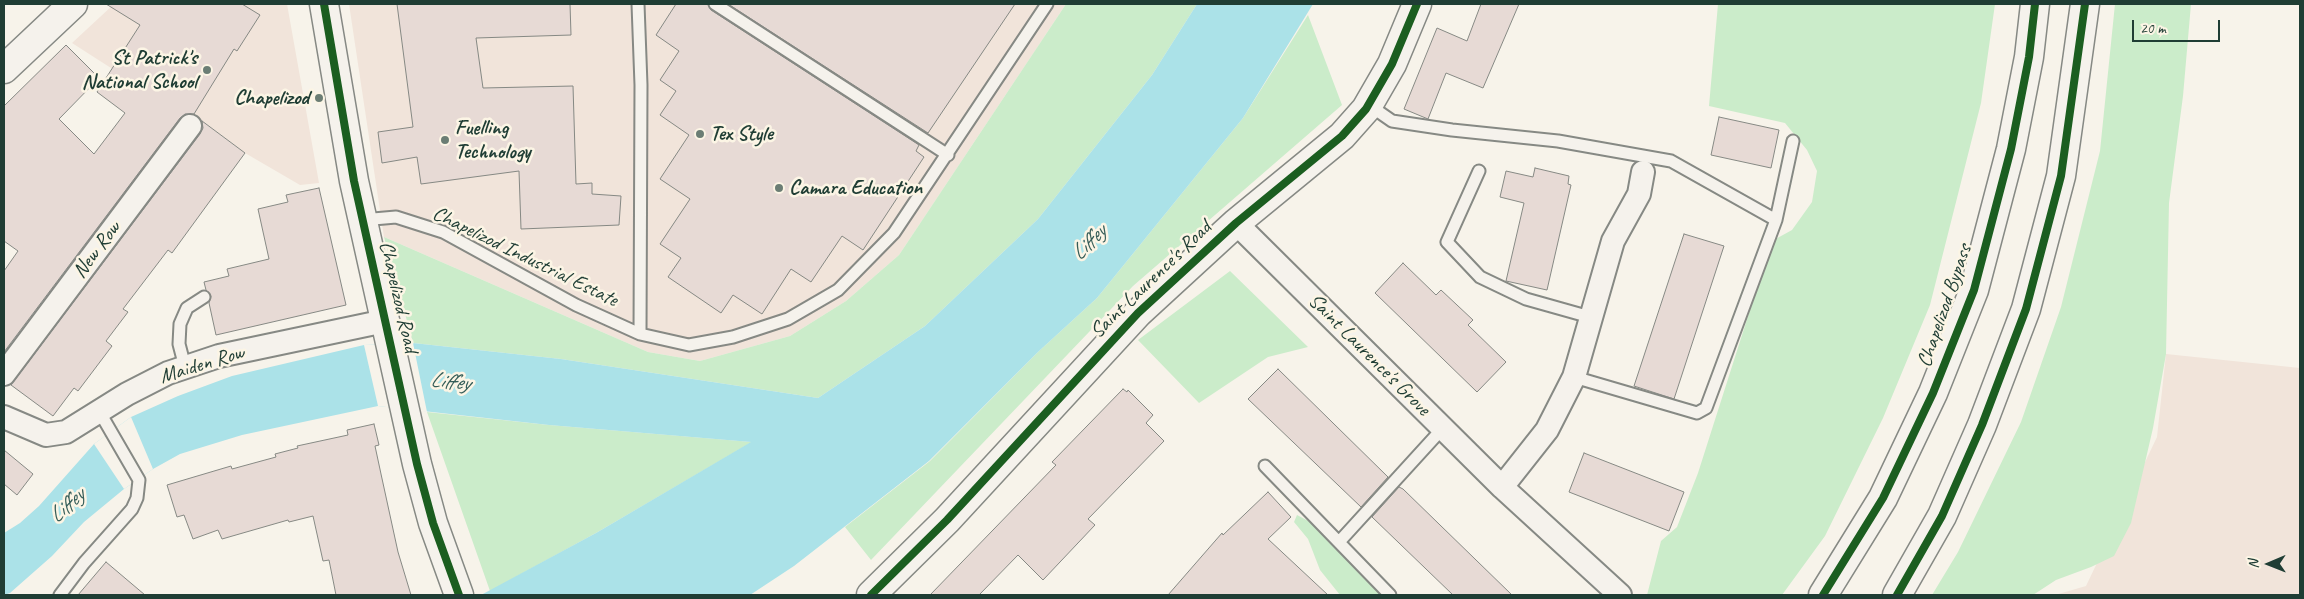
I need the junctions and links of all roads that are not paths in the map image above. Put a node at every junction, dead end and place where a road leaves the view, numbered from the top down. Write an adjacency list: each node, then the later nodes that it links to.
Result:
1 (72, 4): 9 (main road)
2 (324, 4): 16 (main road, Chapelizod Road)
3 (638, 4): 22 (lane)
4 (715, 4): 13 (lane)
5 (1047, 4): 13 (lane, Chapelizod Industrial Estate)
6 (1416, 4): 10 (main road, Saint Laurence's Road)
7 (2035, 4): 37 (main road, Chapelizod Bypass)
8 (2085, 4): 38 (main road)
9 (4, 69)
10 (1369, 105): 17 (lane); 18 (main road, Saint Laurence's Road)
11 (190, 126): 24 (street, New Row)
12 (1793, 141): 17 (lane)
13 (948, 155): 22 (lane, Chapelizod Industrial Estate)
14 (1479, 171): 20 (lane)
15 (1643, 172): 20 (street)
16 (362, 220): 21 (main road, Chapelizod Road); 22 (lane, Chapelizod Industrial Estate)
17 (1776, 220): 25 (lane)
18 (1236, 223): 28 (street, Saint Laurence's Grove); 32 (main road, Saint Laurence's Road)
19 (204, 297): 23 (lane)
20 (1590, 317): 25 (street)
21 (387, 329): 23 (street, Maiden Row); 33 (main road, Chapelizod Road)
22 (640, 334)
23 (185, 367): 26 (street, Maiden Row)
24 (4, 374)
25 (1574, 377): 30 (street)
26 (99, 411): 27 (street, Maiden Row); 34 (lane)
27 (4, 417)
28 (1443, 428): 30 (street, Saint Laurence's Grove); 31 (lane)
29 (1265, 466): 31 (lane)
30 (1502, 487): 36 (street, Saint Laurence's Grove)
31 (1339, 542): 35 (lane)
32 (881, 592)
33 (458, 594)
34 (60, 595)
35 (1390, 595)
36 (1620, 595)
37 (1823, 595)
38 (1897, 595)

